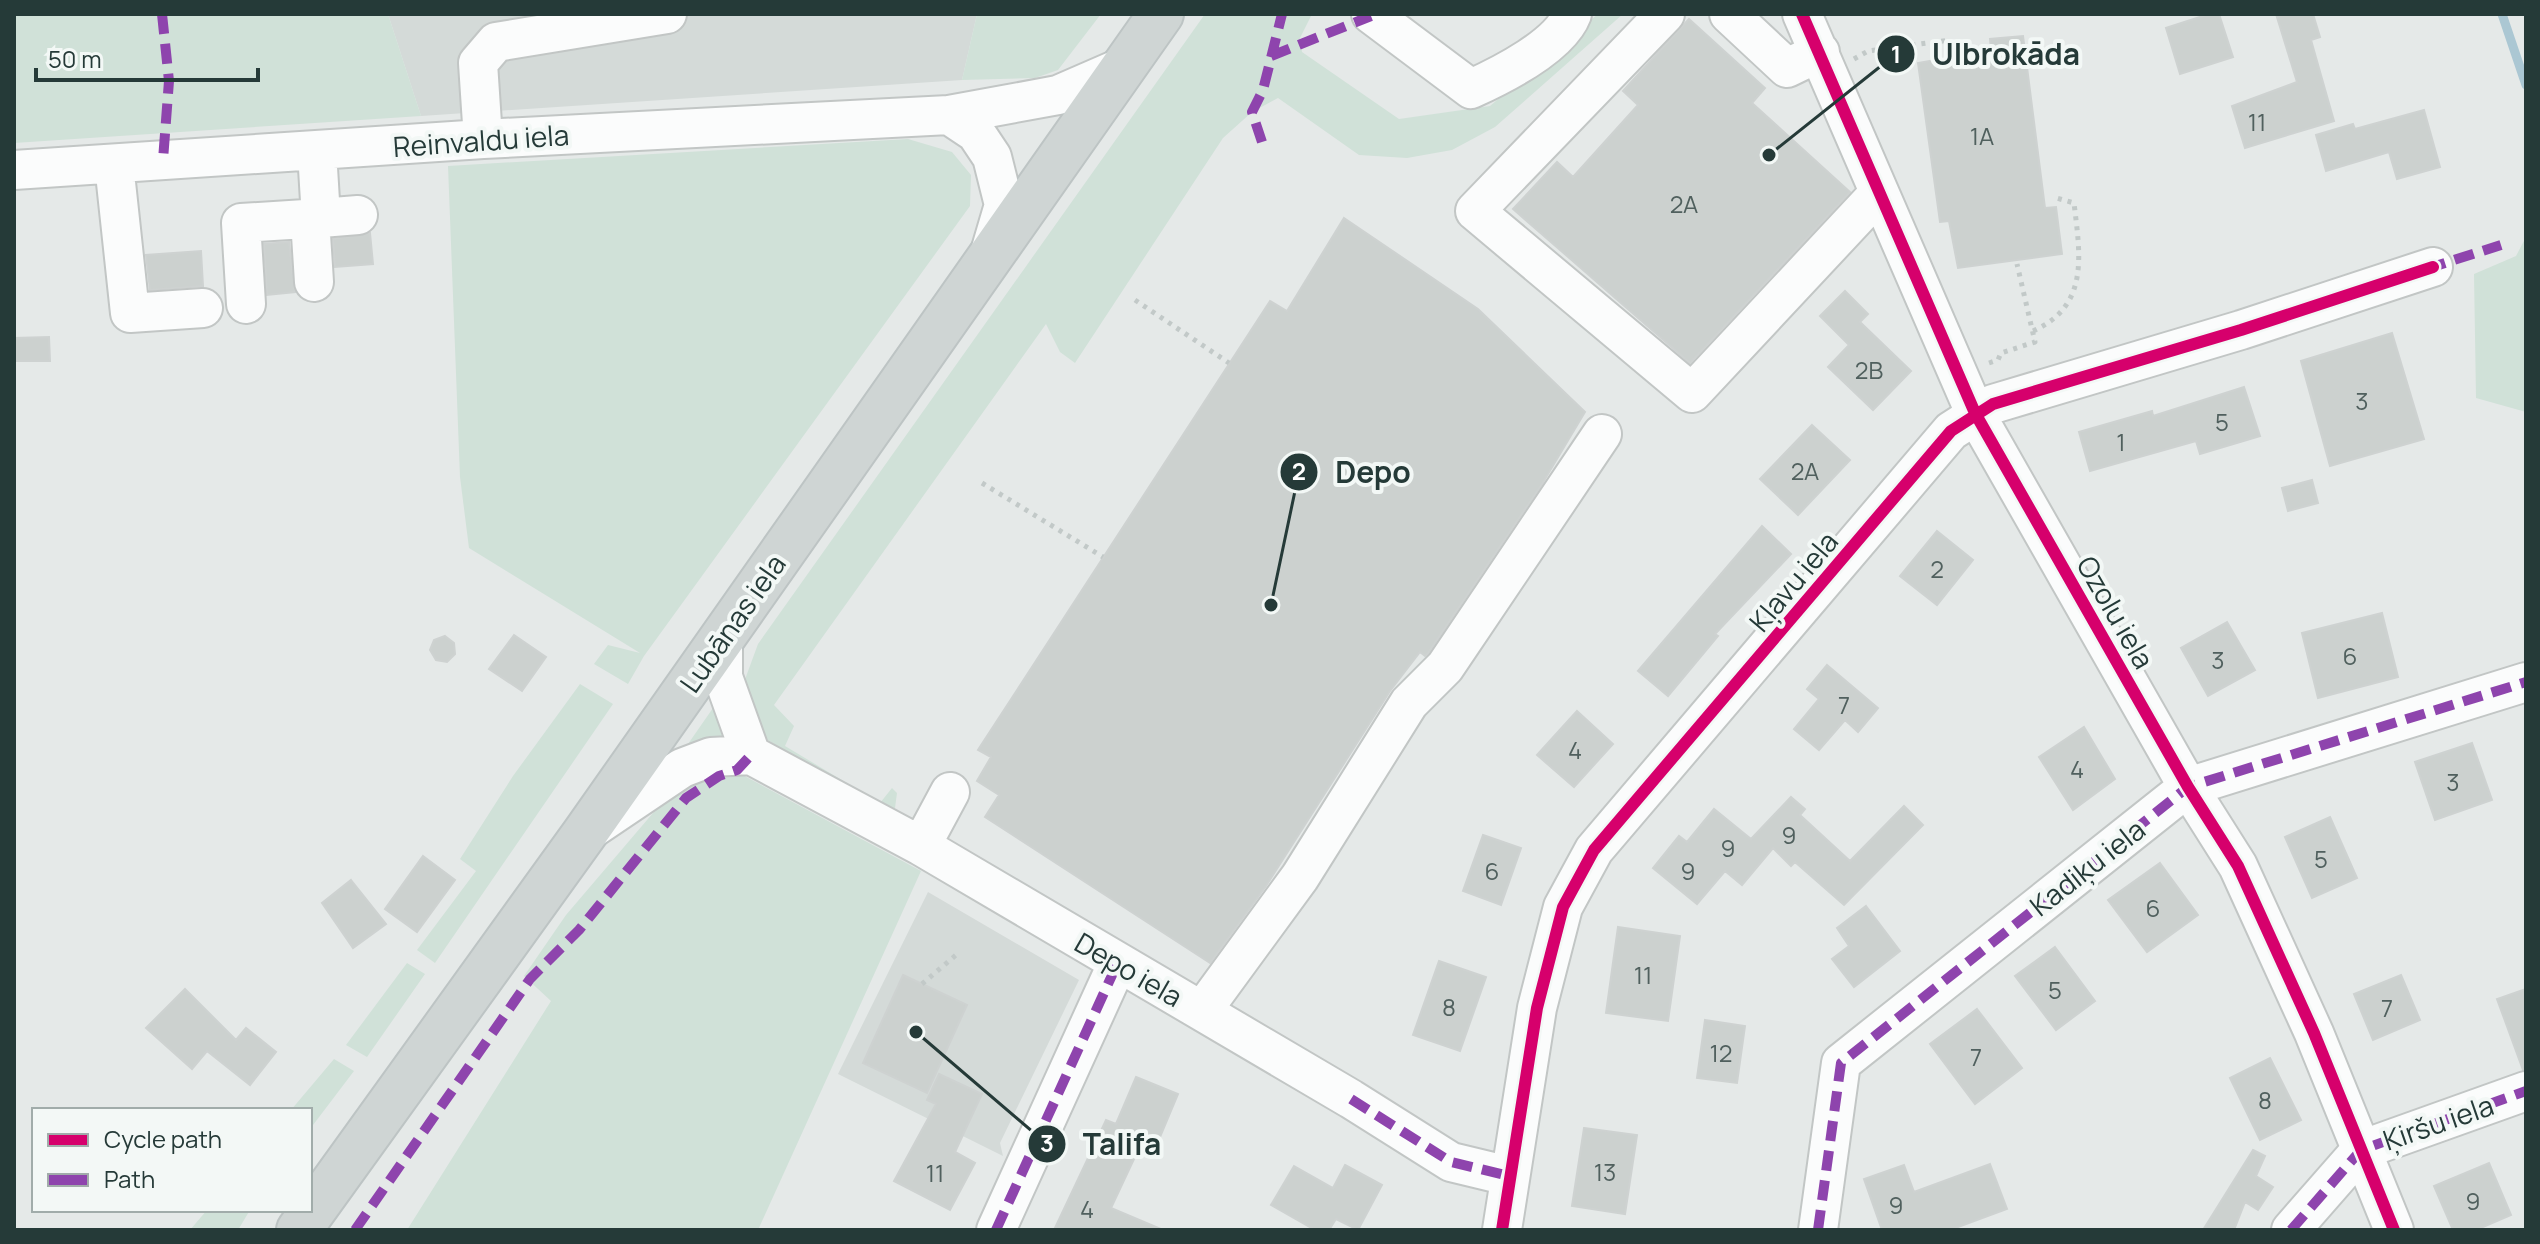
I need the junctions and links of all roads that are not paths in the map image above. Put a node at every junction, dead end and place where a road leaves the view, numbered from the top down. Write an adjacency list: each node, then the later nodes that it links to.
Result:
1 (667, 14): 11 (street)
2 (1161, 14): 9 (main road, Lubānas iela)
3 (1371, 14): 4 (street)
4 (1572, 14)
5 (1665, 14): 15 (street)
6 (1729, 14): 8 (street)
7 (1802, 14): 8 (street, Ozolu iela)
8 (1833, 57): 15 (street, Ozolu iela)
9 (1127, 65): 10 (street, Reinvaldu iela); 17 (main road, Lubānas iela)
10 (949, 115): 11 (street, Reinvaldu iela); 17 (street)
11 (483, 139): 12 (street, Reinvaldu iela)
12 (317, 151): 13 (street, Reinvaldu iela); 16 (street)
13 (114, 164): 14 (street, Reinvaldu iela); 21 (street)
14 (14, 170)
15 (1879, 193): 22 (street, Ozolu iela)
16 (329, 218): 19 (street); 20 (street)
17 (987, 261): 24 (main road, Lubānas iela)
18 (2433, 267): 22 (street, Kļavu iela)
19 (314, 282)
20 (246, 304)
21 (203, 308)
22 (1975, 413): 27 (street, Ozolu iela); 35 (street, Kļavu iela)
23 (1602, 434): 32 (street)
24 (723, 637): 26 (street); 29 (main road, Lubānas iela)
25 (2526, 682): 27 (street, Kadiķu iela)
26 (751, 755): 29 (street); 30 (street, Depo iela)
27 (2188, 787): 34 (street, Ozolu iela); 41 (street, Kadiķu iela)
28 (950, 792): 30 (street)
29 (585, 833): 37 (main road, Lubānas iela)
30 (921, 846): 31 (street, Depo iela)
31 (1118, 962): 32 (street, Depo iela); 39 (street)
32 (1202, 1011): 35 (street, Depo iela)
33 (2526, 1091): 34 (street, Ķiršu iela)
34 (2361, 1150): 42 (street, Ķiršu iela); 43 (street, Ozolu iela)
35 (1509, 1176): 40 (street, Kļavu iela)
36 (312, 1212): 38 (main road, Lubānas iela)
37 (312, 1212)
38 (299, 1230)
39 (996, 1230)
40 (1502, 1230)
41 (1818, 1230)
42 (2291, 1230)
43 (2394, 1230)

